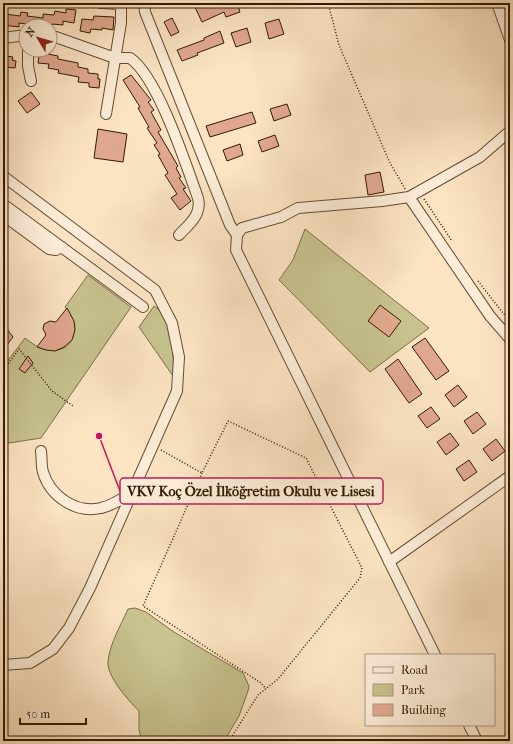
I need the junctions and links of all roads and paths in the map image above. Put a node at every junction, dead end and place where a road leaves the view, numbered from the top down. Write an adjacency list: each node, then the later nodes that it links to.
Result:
1 (101, 3): 5 (street)
2 (144, 3): 21 (street)
3 (328, 3): 17 (path)
4 (498, 3): 9 (street)
5 (121, 4): 11 (street)
6 (18, 36): 7 (street)
7 (3, 38)
8 (58, 38): 11 (street)
9 (510, 40)
10 (28, 58): 12 (street)
11 (115, 58): 13 (street); 20 (street)
12 (31, 81)
13 (106, 114)
14 (510, 132): 16 (street)
15 (3, 176): 30 (street)
16 (419, 191): 17 (street); 22 (path)
17 (409, 197): 21 (street); 27 (street)
18 (3, 204): 23 (street)
19 (3, 215): 23 (street)
20 (178, 235)
21 (237, 235): 35 (street)
22 (452, 242)
23 (62, 247): 25 (street)
24 (478, 280): 26 (path)
25 (142, 307)
26 (510, 322)
27 (510, 339)
28 (3, 371): 29 (path)
29 (73, 406)
30 (153, 446): 32 (path); 34 (street)
31 (41, 451): 34 (street)
32 (202, 472): 38 (path); 38 (path)
33 (510, 476): 35 (street)
34 (131, 493): 37 (street)
35 (389, 562): 36 (street)
36 (435, 654)
37 (3, 664)
38 (266, 689): 40 (path)
39 (470, 726): 41 (street)
40 (229, 741)
41 (477, 741)

